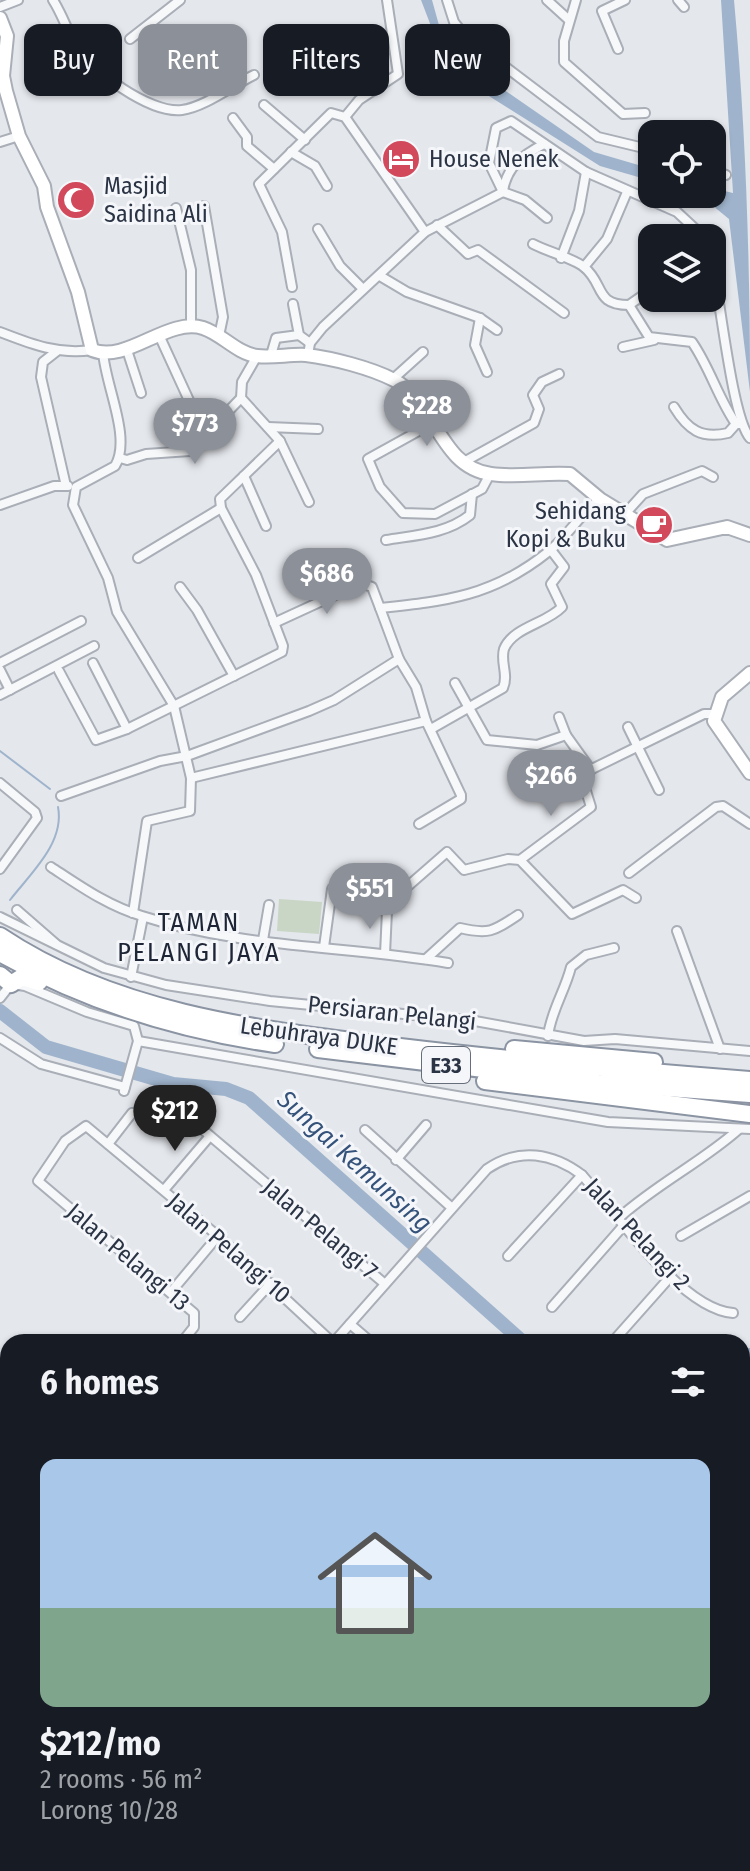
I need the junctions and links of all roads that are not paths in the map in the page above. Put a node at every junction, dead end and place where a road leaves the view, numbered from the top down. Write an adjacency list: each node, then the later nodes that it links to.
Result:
1 (18, 0): 10 (street)
2 (53, 0): 19 (street)
3 (180, 0): 9 (street)
4 (387, 0): 24 (street)
5 (447, 0): 30 (street)
6 (547, 0): 11 (street)
7 (576, 0): 11 (street)
8 (625, 0): 14 (street)
9 (168, 4): 13 (street)
10 (0, 7)
11 (569, 20): 23 (street)
12 (1, 22): 15 (street)
13 (130, 39)
14 (618, 49)
15 (4, 56): 18 (street)
16 (254, 75): 17 (street)
17 (247, 78)
18 (2, 86): 26 (street)
19 (138, 95)
20 (139, 96): 21 (street)
21 (212, 96)
22 (264, 105): 27 (street)
23 (645, 113)
24 (345, 117): 27 (street); 43 (street)
25 (233, 118): 32 (street)
26 (19, 136): 28 (street); 67 (street)
27 (305, 140): 31 (street)
28 (0, 142)
29 (544, 144): 33 (street); 35 (street); 35 (street)
30 (638, 147)
31 (291, 152): 32 (street); 34 (street)
32 (274, 169): 48 (street)
33 (586, 172): 36 (street); 45 (street)
34 (327, 186)
35 (503, 192): 39 (street); 41 (street)
36 (627, 192): 40 (street); 46 (street)
37 (204, 206): 61 (street)
38 (176, 208): 56 (street)
39 (547, 218)
40 (690, 224)
41 (437, 225): 43 (street); 54 (street)
42 (318, 229): 49 (street)
43 (425, 232): 47 (street)
44 (533, 244): 45 (street)
45 (561, 258): 46 (street)
46 (584, 267): 52 (street)
47 (380, 276): 49 (street); 55 (street)
48 (292, 287)
49 (363, 289): 65 (street)
50 (638, 296): 52 (street)
51 (293, 304): 60 (street)
52 (629, 305): 62 (street)
53 (720, 312): 72 (street)
54 (564, 313)
55 (480, 318): 57 (street); 71 (street)
56 (191, 325): 59 (street); 61 (street)
57 (497, 330)
58 (0, 332): 66 (street)
59 (159, 335): 63 (street); 78 (street)
60 (299, 335): 65 (street); 69 (street)
61 (219, 336): 70 (street)
62 (655, 340): 64 (street); 74 (street)
63 (126, 347): 67 (street); 76 (street)
64 (623, 347)
65 (309, 349): 69 (street); 75 (street)
66 (57, 351): 67 (street); 91 (street)
67 (98, 351): 86 (street)
68 (423, 352): 75 (street)
69 (271, 355): 70 (street)
70 (257, 356): 77 (street)
71 (487, 372)
72 (730, 373): 74 (street); 81 (street)
73 (559, 374): 87 (street)
74 (712, 376): 81 (street)
75 (393, 379): 80 (street)
76 (141, 393)
77 (241, 398): 82 (street); 86 (street)
78 (192, 407)
79 (674, 407): 81 (street)
80 (433, 423): 87 (street); 92 (street)
81 (739, 424): 84 (street)
82 (268, 427): 83 (street); 85 (street)
83 (318, 429)
84 (750, 438)
85 (280, 441): 89 (street); 94 (street)
86 (120, 458): 91 (street)
87 (461, 463): 88 (street)
88 (490, 474): 92 (street); 93 (street)
89 (244, 476): 96 (street); 98 (street)
90 (713, 477): 97 (street)
91 (71, 486): 95 (street); 118 (street)
92 (472, 494): 100 (street)
93 (600, 499): 97 (street); 101 (street)
94 (309, 502)
95 (0, 505)
96 (221, 508): 102 (street); 106 (street)
97 (624, 515): 99 (street)
98 (266, 526)
99 (750, 535)
100 (386, 540)
101 (551, 550): 104 (street); 119 (street)
102 (138, 558)
103 (180, 587): 114 (street)
104 (380, 608): 106 (street); 108 (street)
105 (81, 621): 109 (street)
106 (274, 623): 114 (street)
107 (94, 646): 116 (street)
108 (399, 659): 122 (street); 127 (street)
109 (0, 663)
110 (93, 663): 124 (street)
111 (0, 670): 116 (street)
112 (59, 671): 124 (street)
113 (750, 673): 120 (street)
114 (234, 676): 118 (street)
115 (455, 683): 119 (street)
116 (10, 690): 117 (street)
117 (0, 695)
118 (174, 706): 124 (street); 127 (street)
119 (471, 709): 122 (street); 125 (street)
120 (714, 714): 126 (street); 129 (street)
121 (559, 717): 125 (street)
122 (428, 725): 131 (street); 136 (street)
123 (628, 727): 126 (street)
124 (127, 729)
125 (566, 735): 128 (street)
126 (638, 746): 128 (street); 133 (street)
127 (187, 756): 131 (street); 135 (street)
128 (591, 770): 130 (street)
129 (750, 773)
130 (581, 775): 134 (street); 138 (street)
131 (191, 778): 146 (street)
132 (0, 783): 140 (street)
133 (659, 790)
134 (541, 794)
135 (61, 796)
136 (419, 824)
137 (750, 824): 141 (street)
138 (520, 860): 143 (street); 157 (street)
139 (51, 867): 146 (street)
140 (0, 869)
141 (629, 873)
142 (332, 889): 153 (street)
143 (636, 898)
144 (269, 905): 152 (street)
145 (17, 910): 154 (street)
146 (133, 913): 149 (street)
147 (518, 915): 158 (street)
148 (0, 917): 154 (street, Persiaran Pelangi)
149 (143, 917): 152 (street); 160 (street)
150 (677, 931): 169 (street)
151 (0, 936): 167 (highway, Lebuhraya DUKE / E33)
152 (263, 940): 153 (street)
153 (324, 947): 157 (street)
154 (60, 948): 160 (street, Persiaran Pelangi)
155 (614, 948): 165 (street)
156 (0, 953): 162 (highway, Lebuhraya DUKE / E33)
157 (385, 954): 158 (street)
158 (426, 959): 159 (street)
159 (448, 963)
160 (131, 977): 165 (street, Persiaran Pelangi)
161 (3, 989): 162 (highway); 164 (street)
162 (115, 1007): 163 (highway, Lebuhraya DUKE / E33)
163 (176, 1026): 164 (highway); 168 (highway, Lebuhraya DUKE / E33)
164 (136, 1033): 166 (street); 178 (street)
165 (548, 1036): 169 (street, Persiaran Pelangi)
166 (0, 1038)
167 (325, 1039): 171 (highway); 172 (highway, Lebuhraya DUKE / E33)
168 (295, 1046): 172 (highway, Lebuhraya DUKE / E33); 176 (highway)
169 (720, 1049): 170 (street, Persiaran Pelangi)
170 (750, 1051)
171 (748, 1073): 172 (highway, Lebuhraya DUKE / E33)
172 (598, 1076): 173 (highway, Lebuhraya DUKE / E33)
173 (750, 1094)
174 (182, 1112): 181 (street, Jalan Pelangi 7)
175 (132, 1113): 182 (street)
176 (750, 1113)
177 (426, 1125): 183 (street)
178 (739, 1129): 179 (street); 189 (street)
179 (750, 1129)
180 (365, 1130): 183 (street)
181 (210, 1136): 186 (street); 195 (street, Jalan Pelangi 7)
182 (108, 1144): 185 (street, Jalan Pelangi 10); 186 (street, Jalan Pelangi 10)
183 (396, 1160): 188 (street)
184 (582, 1175): 188 (street, Jalan Pelangi 2); 189 (street, Jalan Pelangi 2); 192 (street)
185 (38, 1181): 196 (street, Jalan Pelangi 13)
186 (164, 1190): 190 (street, Jalan Pelangi 10)
187 (750, 1196): 191 (street)
188 (452, 1208): 195 (street, Jalan Pelangi 2)
189 (622, 1221): 193 (street, Jalan Pelangi 2); 197 (street)
190 (218, 1236): 194 (street, Jalan Pelangi 10); 196 (street)
191 (681, 1236)
192 (508, 1256)
193 (671, 1276): 198 (street, Jalan Pelangi 2); 205 (street)
194 (271, 1283): 199 (street); 202 (street, Jalan Pelangi 10)
195 (385, 1284): 200 (street, Jalan Pelangi 2)
196 (171, 1292): 201 (street, Jalan Pelangi 13)
197 (552, 1307)
198 (733, 1313)
199 (240, 1317)
200 (350, 1324): 203 (street, Jalan Pelangi 2); 204 (street)
201 (188, 1334)
202 (325, 1334)
203 (341, 1334)
204 (362, 1334)
205 (620, 1334)

